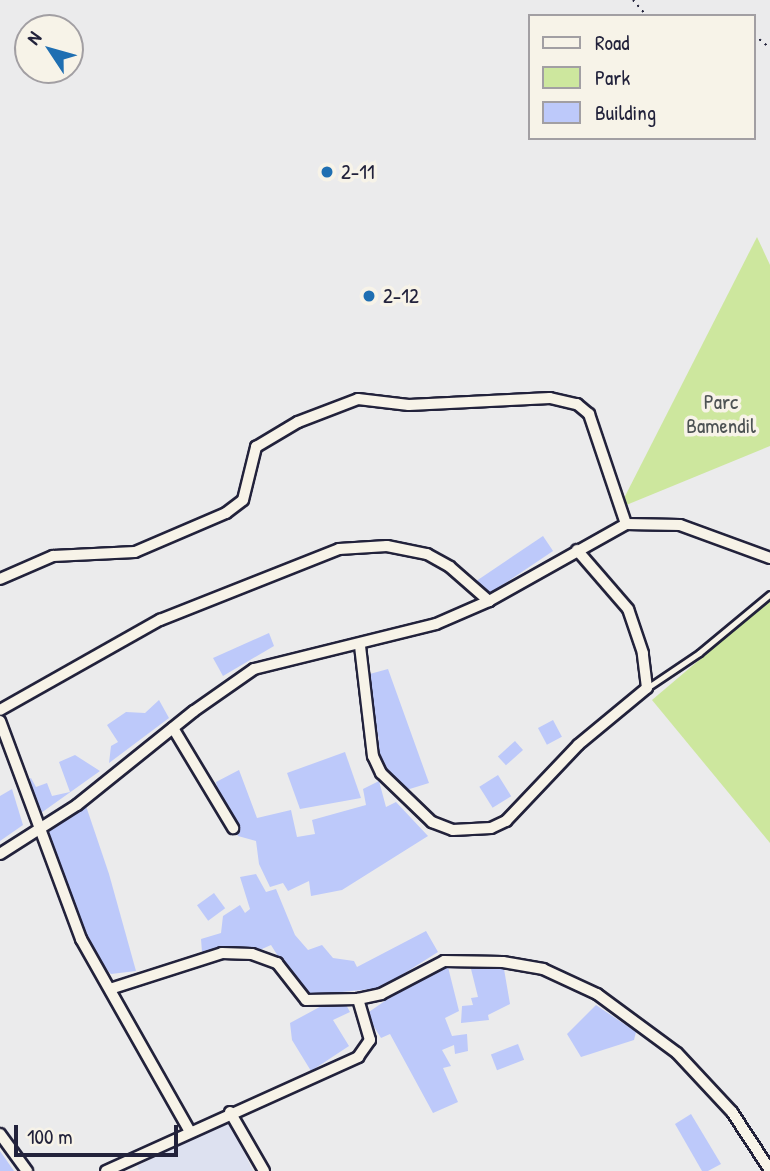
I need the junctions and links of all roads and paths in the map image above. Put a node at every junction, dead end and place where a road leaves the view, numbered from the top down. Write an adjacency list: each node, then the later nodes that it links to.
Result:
1 (634, 0): 2 (path)
2 (645, 14)
3 (756, 37): 4 (path)
4 (770, 48)
5 (626, 524): 6 (street); 7 (street); 8 (street)
6 (577, 550): 10 (street); 12 (street)
7 (770, 558)
8 (0, 579)
9 (770, 594): 12 (lane)
10 (489, 601): 11 (street); 13 (street)
11 (360, 646): 12 (street); 15 (street)
12 (647, 688)
13 (0, 710)
14 (0, 721): 17 (street)
15 (173, 728): 16 (street); 17 (street)
16 (233, 828)
17 (38, 830): 18 (street); 19 (street)
18 (0, 854)
19 (113, 988): 20 (street); 22 (street)
20 (358, 999): 21 (street); 24 (street)
21 (230, 1112): 22 (street); 27 (street)
22 (190, 1132): 26 (street)
23 (0, 1134): 25 (street)
24 (770, 1170)
25 (27, 1171)
26 (106, 1171)
27 (264, 1171)

